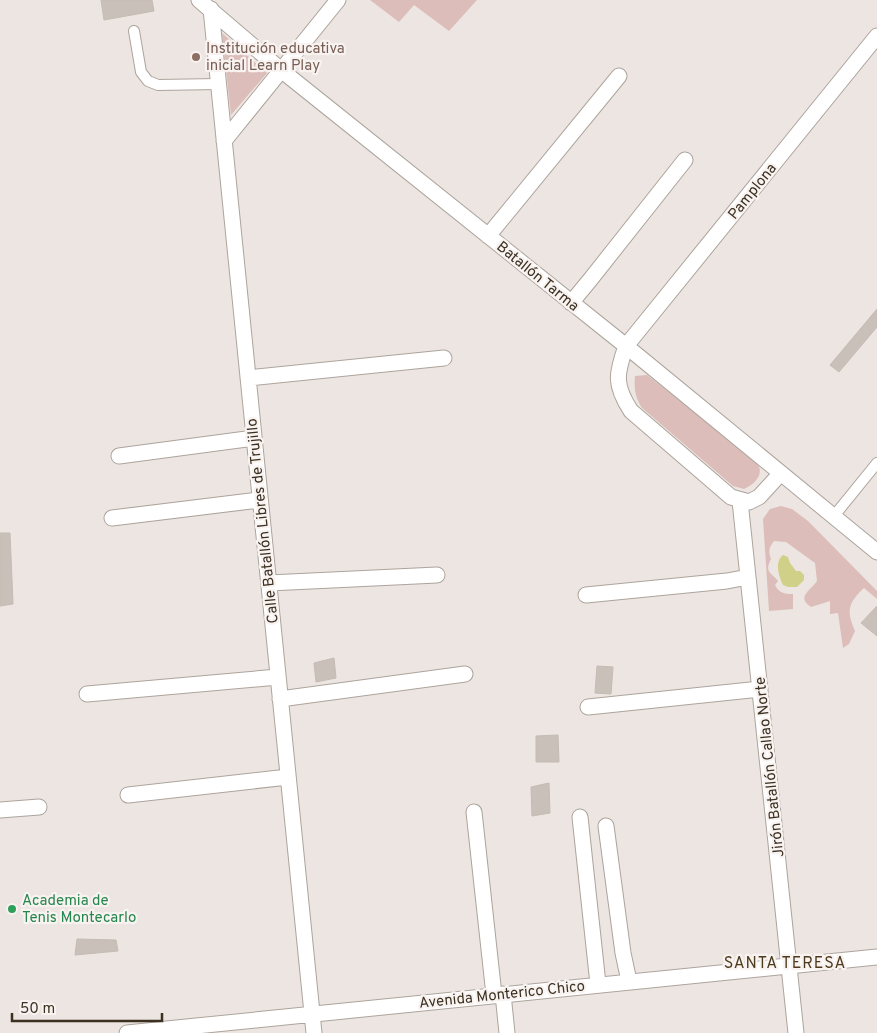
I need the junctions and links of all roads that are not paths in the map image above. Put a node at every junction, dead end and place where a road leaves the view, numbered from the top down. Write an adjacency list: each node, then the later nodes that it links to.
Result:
1 (338, 0): 5 (street)
2 (205, 5): 5 (street, Batallón Tarma); 7 (street, Calle Batallón Libres de Trujillo)
3 (134, 31): 7 (lane)
4 (877, 36): 12 (street, Pamplona)
5 (281, 70): 8 (street); 10 (street, Batallón Tarma)
6 (620, 76): 10 (street)
7 (218, 84): 8 (street, Calle Batallón Libres de Trujillo)
8 (224, 141): 14 (street, Calle Batallón Libres de Trujillo)
9 (685, 160): 11 (street)
10 (488, 236): 11 (street, Batallón Tarma)
11 (571, 303): 12 (street, Batallón Tarma)
12 (626, 346): 18 (street, Batallón Tarma); 20 (street)
13 (444, 358): 14 (street)
14 (248, 378): 15 (street, Calle Batallón Libres de Trujillo)
15 (254, 438): 16 (street); 19 (street, Calle Batallón Libres de Trujillo)
16 (119, 456)
17 (877, 463): 21 (lane)
18 (781, 473): 20 (street); 21 (street, Batallón Tarma)
19 (259, 500): 22 (street); 26 (street, Calle Batallón Libres de Trujillo)
20 (740, 501): 25 (street, Jirón Batallón Callao Norte)
21 (834, 516): 23 (street, Batallón Tarma)
22 (112, 518)
23 (877, 552)
24 (437, 575): 26 (street)
25 (748, 577): 27 (street); 30 (street, Jirón Batallón Callao Norte)
26 (269, 583): 29 (street, Calle Batallón Libres de Trujillo)
27 (586, 595)
28 (465, 674): 32 (street)
29 (278, 677): 31 (street); 32 (street, Calle Batallón Libres de Trujillo)
30 (760, 689): 33 (street); 42 (street, Jirón Batallón Callao Norte)
31 (87, 694)
32 (280, 699): 34 (street, Calle Batallón Libres de Trujillo)
33 (588, 707)
34 (288, 777): 35 (street); 46 (street, Calle Batallón Libres de Trujillo)
35 (128, 795)
36 (39, 807): 37 (street)
37 (0, 810)
38 (474, 812): 45 (street)
39 (580, 817): 44 (street)
40 (606, 826): 43 (street)
41 (877, 957): 42 (street, Avenida Monterico Chico)
42 (790, 966): 43 (street, Avenida Monterico Chico); 50 (street, Jirón Batallón Callao Norte)
43 (628, 981): 44 (street, Avenida Monterico Chico)
44 (598, 984): 45 (street, Avenida Monterico Chico)
45 (498, 994): 46 (street, Avenida Monterico Chico); 49 (street)
46 (312, 1014): 47 (street, Avenida Monterico Chico); 48 (street, Calle Batallón Libres de Trujillo)
47 (127, 1033)
48 (314, 1033)
49 (507, 1033)
50 (796, 1033)

